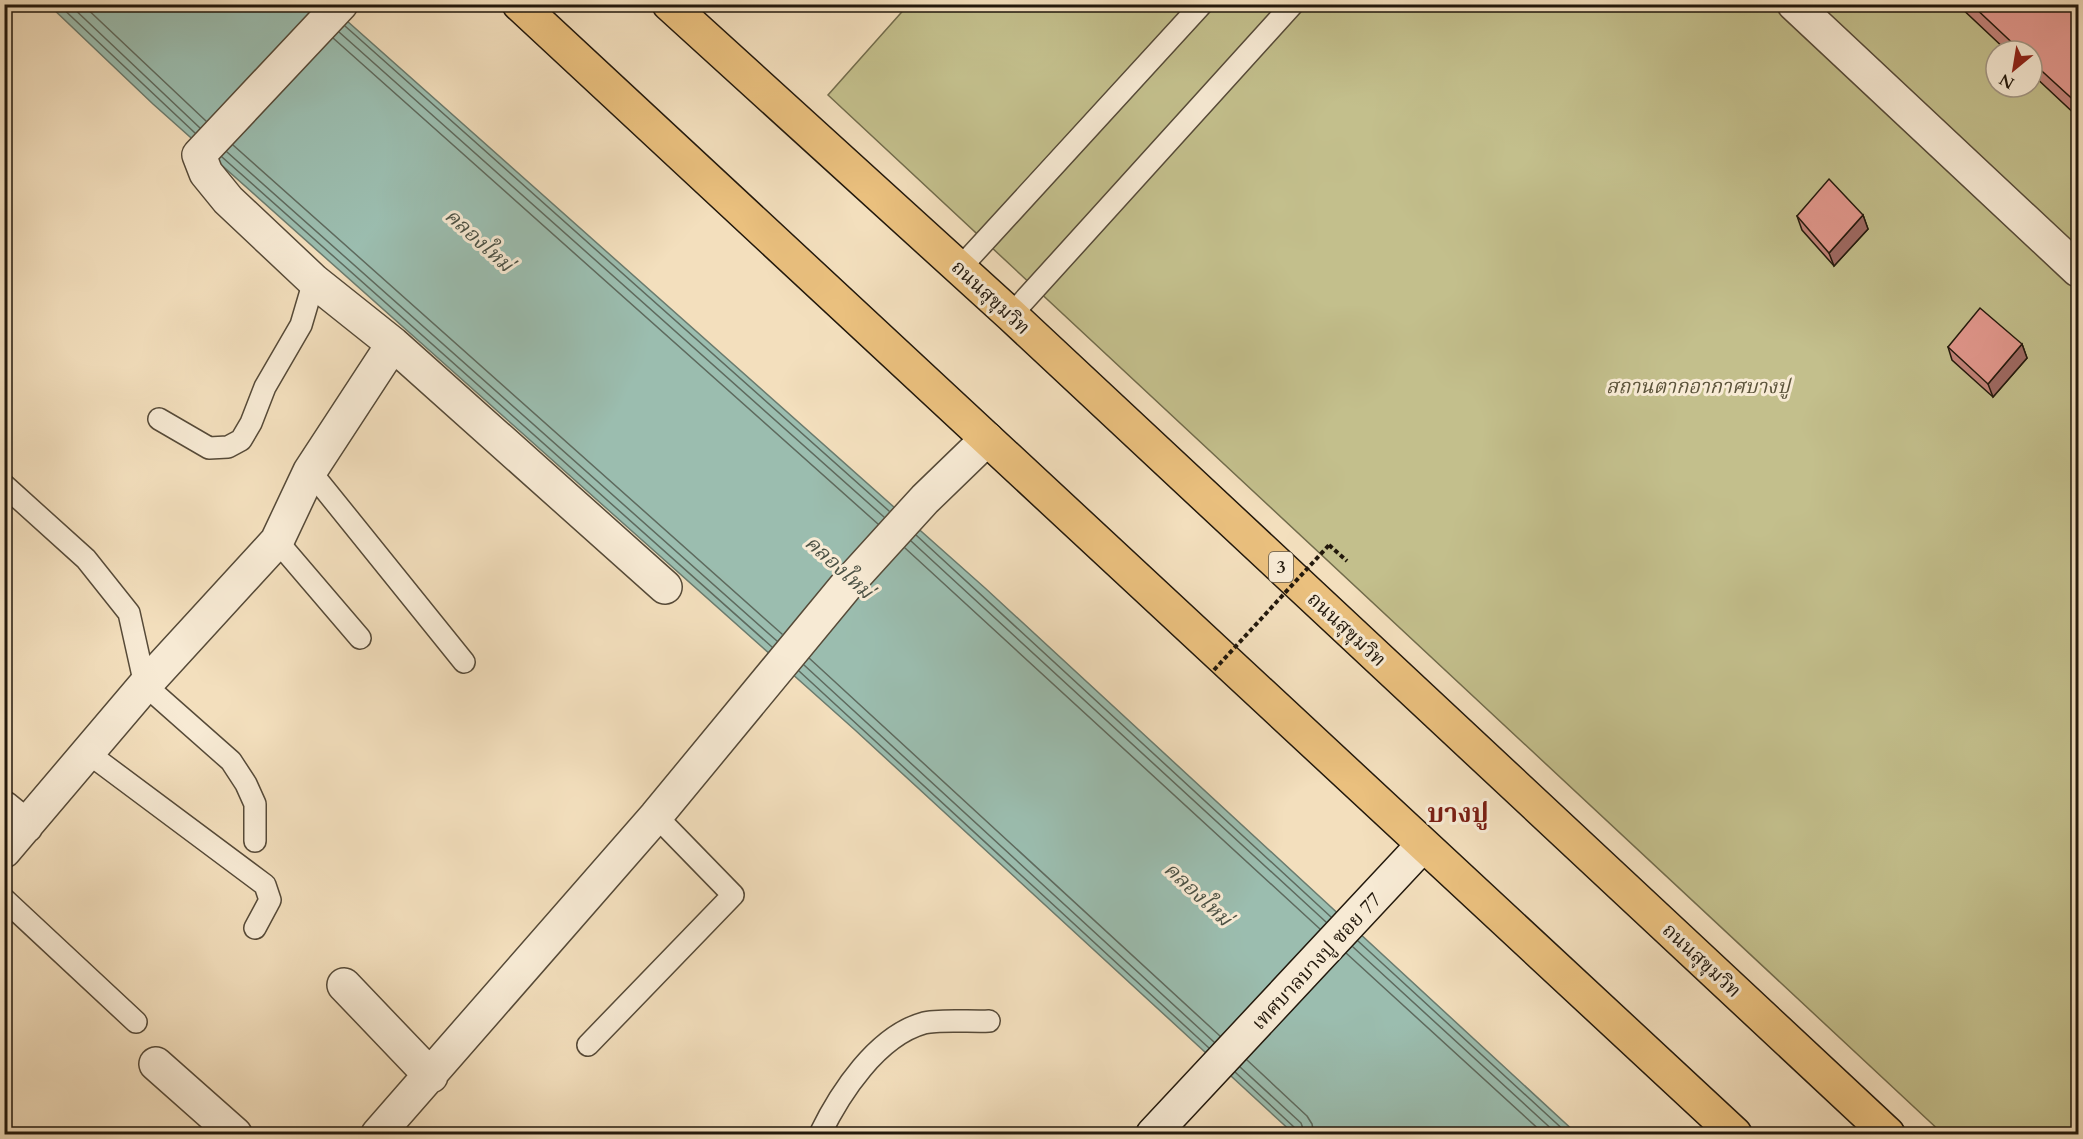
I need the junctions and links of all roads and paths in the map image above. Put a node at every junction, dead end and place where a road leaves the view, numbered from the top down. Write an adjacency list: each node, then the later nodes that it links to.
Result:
1 (341, 4): 9 (street)
2 (519, 4): 13 (highway)
3 (669, 4): 7 (highway, ถนนสุขุมวิท / 3)
4 (1202, 4): 7 (lane)
5 (1293, 4): 10 (lane)
6 (1794, 4): 8 (street)
7 (960, 268): 10 (highway, ถนนสุขุมวิท / 3)
8 (2079, 270)
9 (314, 281): 11 (street); 12 (lane)
10 (1011, 315): 42 (highway, ถนนสุขุมวิท / 3)
11 (393, 345): 14 (street); 18 (street)
12 (159, 419)
13 (987, 439): 24 (street); 27 (highway)
14 (310, 471): 16 (street); 20 (lane)
15 (4, 485): 22 (lane)
16 (277, 541): 19 (lane); 22 (street)
17 (1347, 561): 21 (path, bridge)
18 (665, 587)
19 (360, 638)
20 (464, 662)
21 (1214, 670)
22 (145, 684): 23 (street); 26 (lane)
23 (88, 753): 25 (street); 30 (lane)
24 (656, 816): 34 (lane); 36 (street)
25 (15, 817): 28 (street)
26 (255, 841)
27 (1422, 846): 40 (street, เทศบาลบางปู ซอย 77); 41 (highway)
28 (4, 851)
29 (4, 899): 32 (lane)
30 (255, 928)
31 (344, 985): 36 (street)
32 (136, 1022)
33 (989, 1022): 39 (lane)
34 (588, 1045)
35 (156, 1064): 37 (street)
36 (431, 1076): 38 (street)
37 (235, 1134)
38 (378, 1134)
39 (820, 1134)
40 (1153, 1134)
41 (1735, 1134)
42 (1888, 1134)

